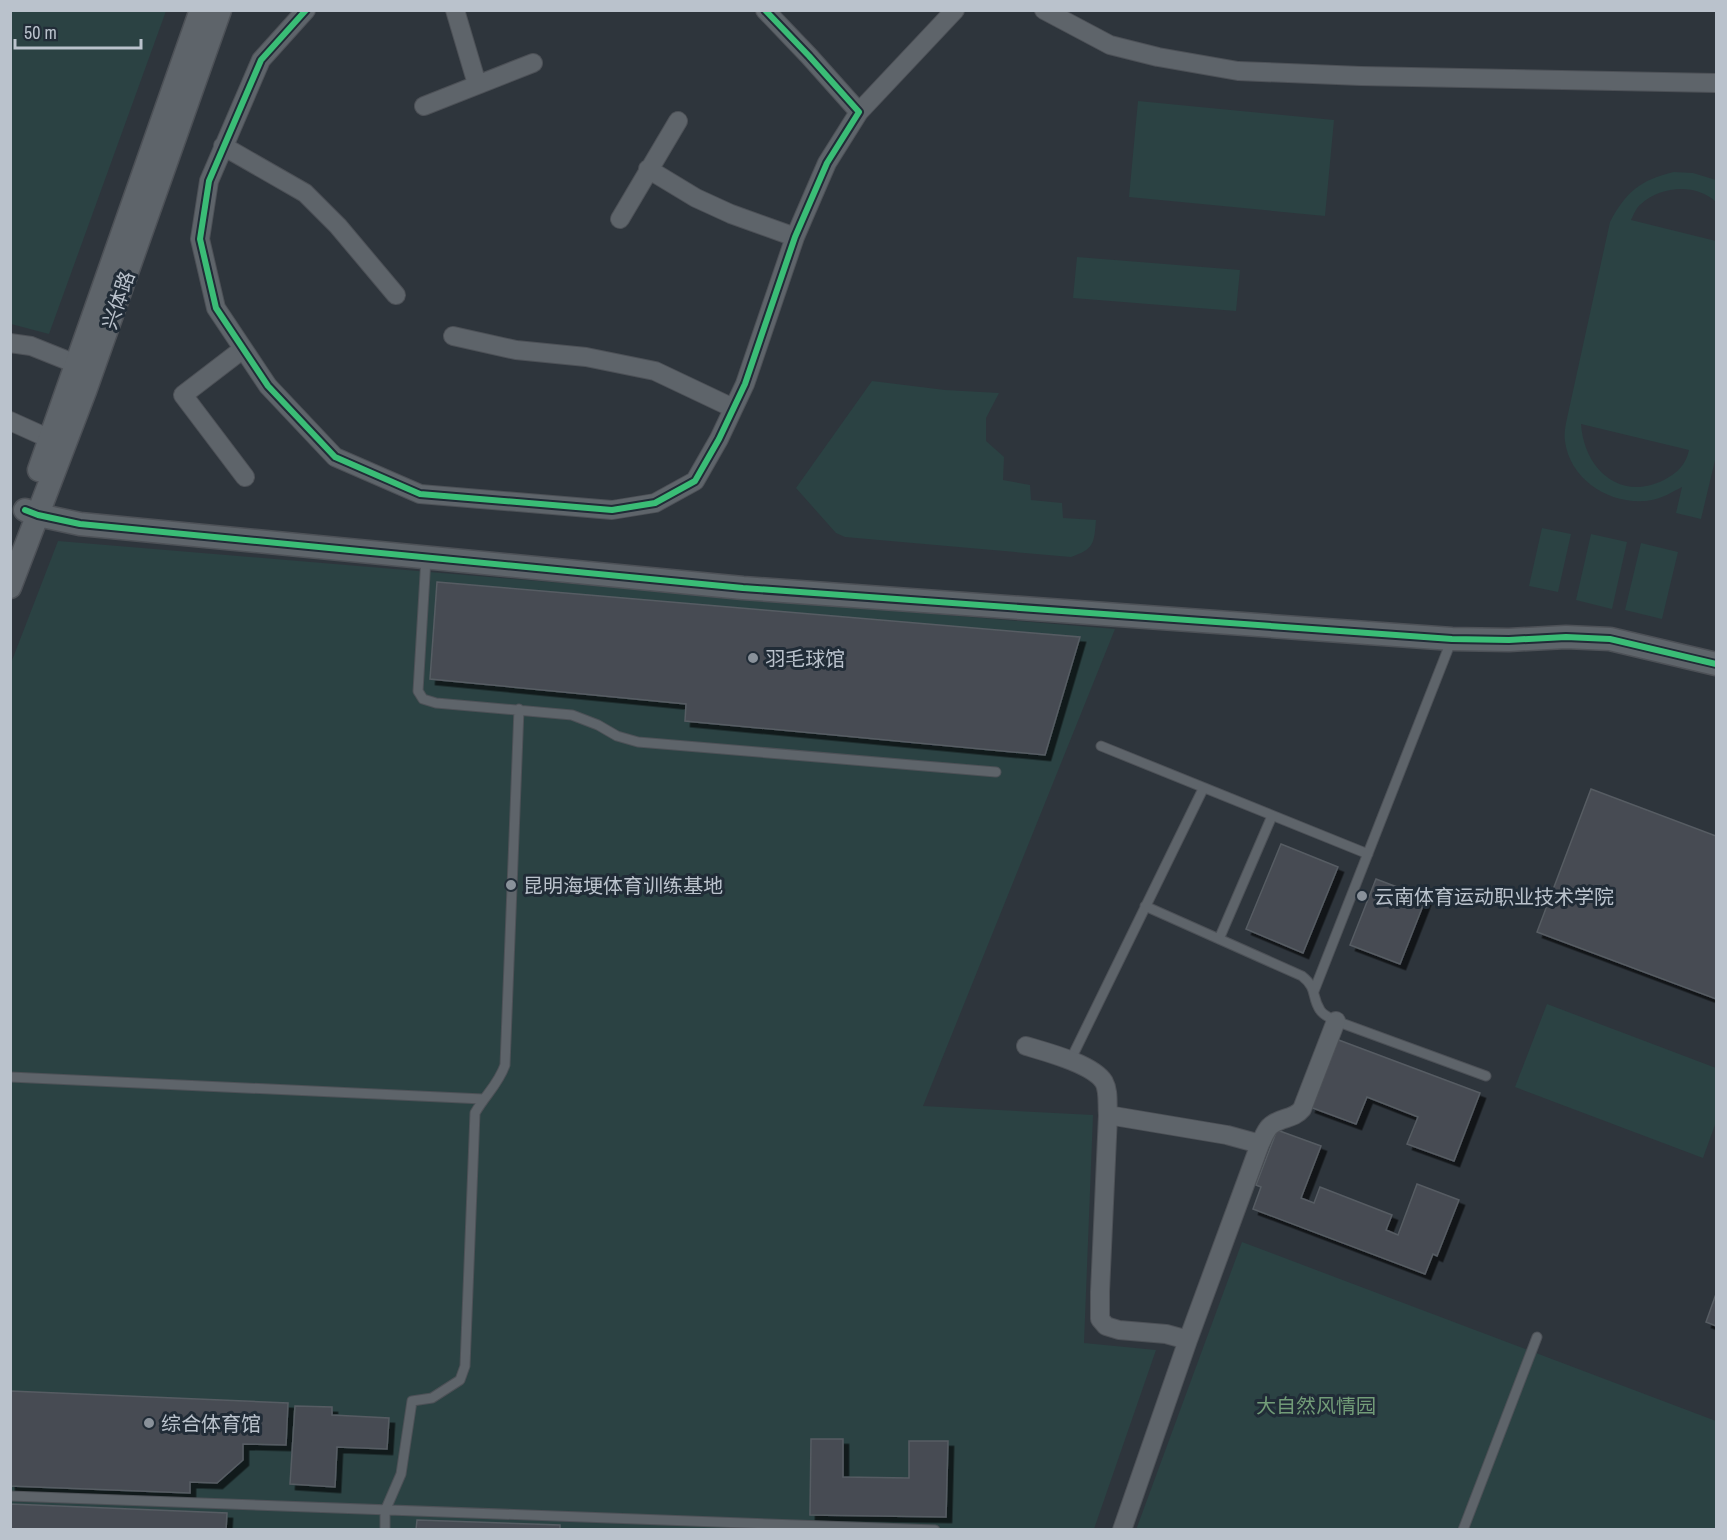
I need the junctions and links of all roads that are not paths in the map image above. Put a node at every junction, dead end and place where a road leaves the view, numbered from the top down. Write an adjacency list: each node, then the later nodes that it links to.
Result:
1 (201, 10): 22 (street, 兴体路)
2 (220, 10): 27 (street, 兴体路)
3 (306, 10): 14 (street)
4 (455, 10): 10 (street)
5 (765, 10): 12 (street)
6 (955, 10): 12 (street)
7 (1053, 13): 9 (street)
8 (533, 63): 10 (street)
9 (1716, 83)
10 (477, 84): 11 (street)
11 (424, 106)
12 (859, 112): 17 (street)
13 (678, 121): 15 (street)
14 (224, 146): 18 (street); 21 (street)
15 (648, 169): 16 (street); 17 (street)
16 (620, 219)
17 (795, 237): 23 (street)
18 (396, 295)
19 (453, 336): 23 (street)
20 (10, 344): 22 (street)
21 (243, 349): 23 (street); 26 (street)
22 (76, 364): 25 (street, 兴体路)
23 (734, 408)
24 (10, 420): 25 (street)
25 (50, 439): 27 (street, 兴体路)
26 (245, 477)
27 (31, 512): 28 (street, 兴体路); 29 (street); 30 (street, 兴体路)
28 (10, 543)
29 (426, 558): 31 (street); 33 (lane)
30 (10, 587)
31 (1452, 639): 32 (street); 38 (lane)
32 (1716, 664)
33 (519, 709): 35 (lane); 47 (lane)
34 (1101, 746): 36 (lane)
35 (996, 772)
36 (1203, 789): 37 (lane); 39 (lane)
37 (1272, 816): 38 (lane); 40 (lane)
38 (1368, 854): 41 (lane)
39 (1144, 906): 40 (lane); 44 (lane)
40 (1219, 939): 41 (lane)
41 (1314, 991): 42 (lane)
42 (1336, 1021): 45 (lane); 49 (street)
43 (1026, 1046): 44 (street)
44 (1070, 1062): 48 (street)
45 (1486, 1076)
46 (10, 1077): 47 (lane)
47 (483, 1099): 53 (lane)
48 (1108, 1115): 49 (street); 51 (street)
49 (1260, 1144): 51 (street)
50 (1538, 1337): 58 (lane)
51 (1188, 1340): 57 (street)
52 (10, 1496): 53 (lane)
53 (385, 1511): 54 (lane); 55 (lane)
54 (719, 1526): 56 (lane)
55 (385, 1530)
56 (935, 1530)
57 (1122, 1530)
58 (1463, 1530)

